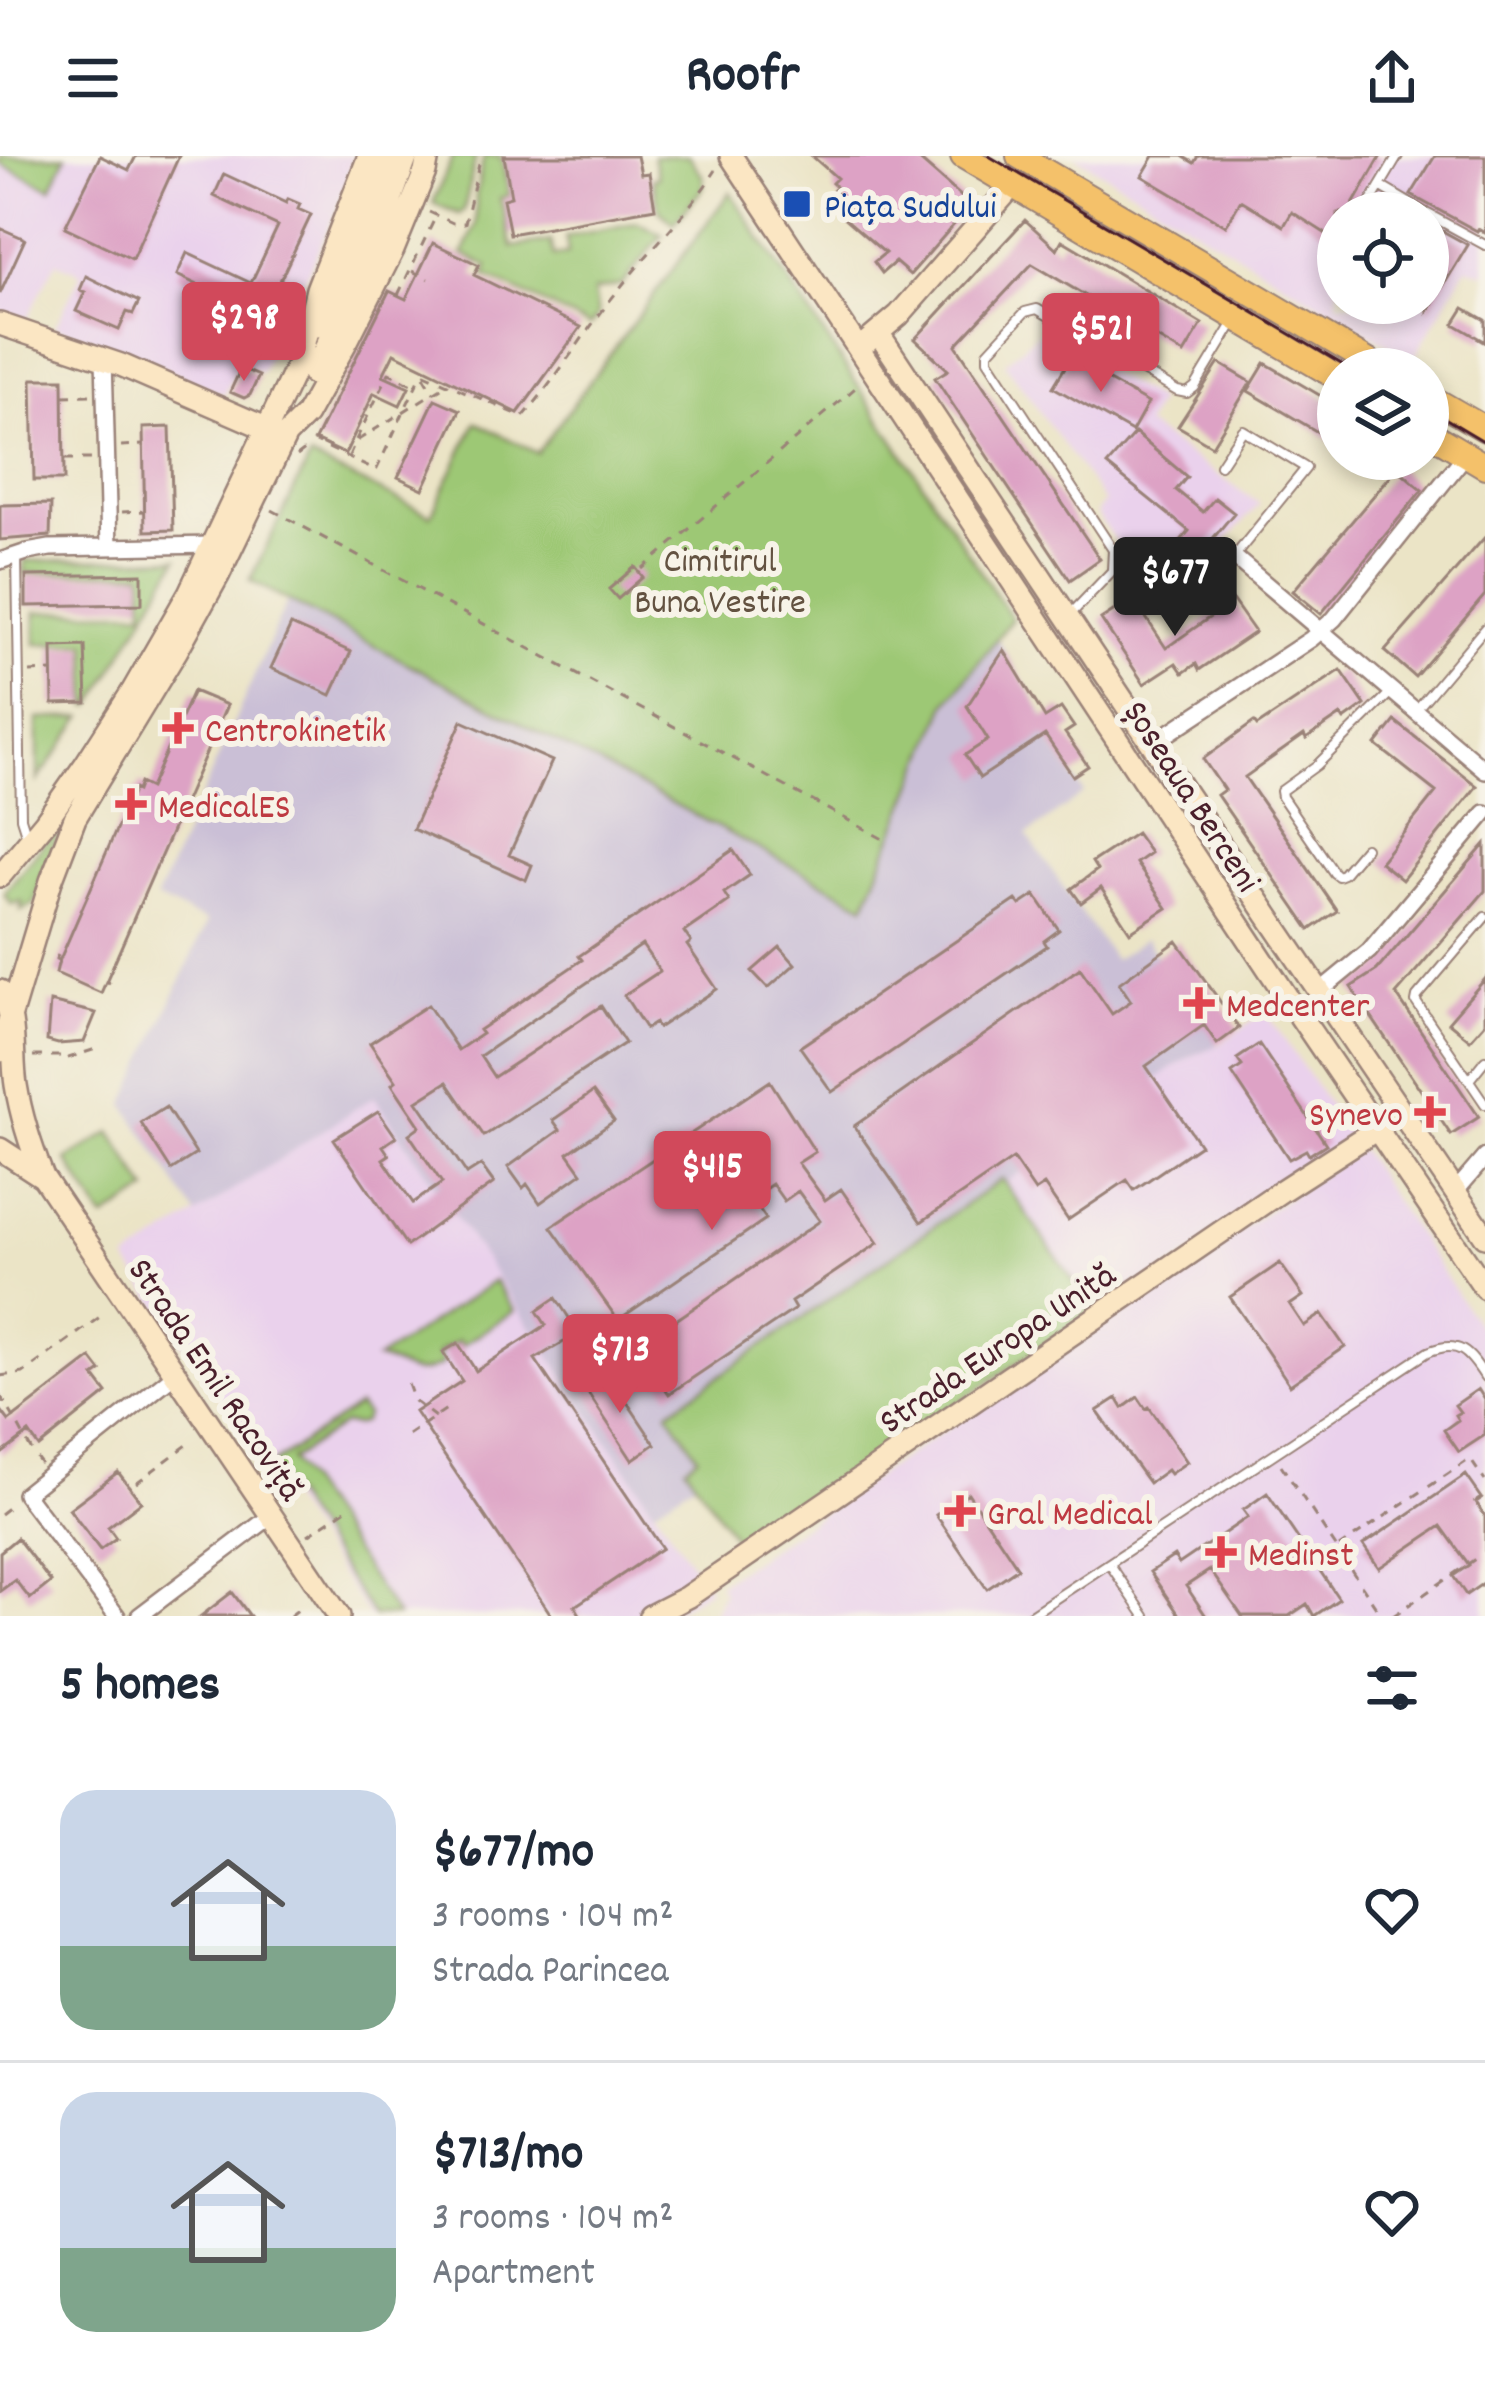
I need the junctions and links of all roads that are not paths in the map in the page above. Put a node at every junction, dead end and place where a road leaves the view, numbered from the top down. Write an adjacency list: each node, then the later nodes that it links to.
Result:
1 (369, 156): 21 (main road)
2 (388, 156): 21 (main road)
3 (407, 156): 25 (main road)
4 (962, 156): 9 (main road)
5 (1397, 156): 10 (lane)
6 (1026, 158): 9 (main road); 19 (main road)
7 (428, 161): 25 (main road)
8 (724, 162): 18 (main road, Șoseaua Berceni)
9 (1013, 185): 15 (main road); 17 (main road)
10 (1380, 186): 11 (lane); 12 (lane)
11 (1376, 192)
12 (1390, 192)
13 (1449, 226): 14 (lane)
14 (1485, 245)
15 (1237, 317): 22 (main road); 35 (lane)
16 (0, 325): 20 (main road)
17 (879, 334): 18 (main road); 35 (main road, Șoseaua Berceni)
18 (859, 348): 47 (main road, Șoseaua Berceni)
19 (1347, 348)
20 (104, 358): 25 (main road); 30 (street)
21 (300, 359): 25 (main road)
22 (1317, 365)
23 (1449, 408): 24 (main road)
24 (1485, 429)
25 (277, 432): 29 (main road); 51 (main road)
26 (1449, 445): 27 (main road)
27 (1475, 460): 37 (street)
28 (1220, 465): 32 (lane)
29 (213, 545): 30 (street); 43 (main road)
30 (109, 547): 31 (street)
31 (17, 555): 33 (street); 43 (lane)
32 (1234, 557): 34 (lane); 37 (street)
33 (0, 561)
34 (1176, 615)
35 (1067, 618): 40 (main road, Șoseaua Berceni)
36 (1485, 628): 39 (lane)
37 (1321, 631): 38 (street); 40 (street)
38 (1392, 691): 39 (street); 44 (lane)
39 (1415, 711): 41 (street)
40 (1152, 744): 45 (main road, Șoseaua Berceni)
41 (1485, 770)
42 (1485, 813): 50 (street)
43 (29, 842): 46 (main road)
44 (1365, 848)
45 (1237, 870): 47 (main road); 50 (main road, Șoseaua Berceni)
46 (0, 876)
47 (1214, 885): 56 (main road, Șoseaua Berceni)
48 (1485, 917): 54 (lane)
49 (0, 992): 51 (main road)
50 (1319, 992): 61 (main road, Șoseaua Berceni)
51 (11, 1017): 52 (main road); 60 (main road, Strada Emil Racoviță)
52 (0, 1051)
53 (1485, 1060): 54 (lane)
54 (1468, 1080): 55 (lane)
55 (1485, 1104)
56 (1377, 1129): 63 (main road, Șoseaua Berceni); 71 (main road, Strada Europa Unită)
57 (0, 1149): 60 (main road, Strada Emil Racoviță)
58 (1485, 1157): 61 (street)
59 (0, 1167): 60 (main road)
60 (43, 1177): 64 (main road, Strada Emil Racoviță)
61 (1455, 1192): 62 (main road, Șoseaua Berceni)
62 (1485, 1236)
63 (1485, 1288)
64 (175, 1374): 66 (main road, Strada Emil Racoviță); 68 (street)
65 (1485, 1377): 67 (lane)
66 (271, 1516): 69 (street); 70 (main road, Strada Emil Racoviță)
67 (1109, 1563): 72 (lane); 73 (lane)
68 (117, 1616)
69 (139, 1616)
70 (339, 1616)
71 (650, 1616)
72 (1029, 1616)
73 (1145, 1616)

